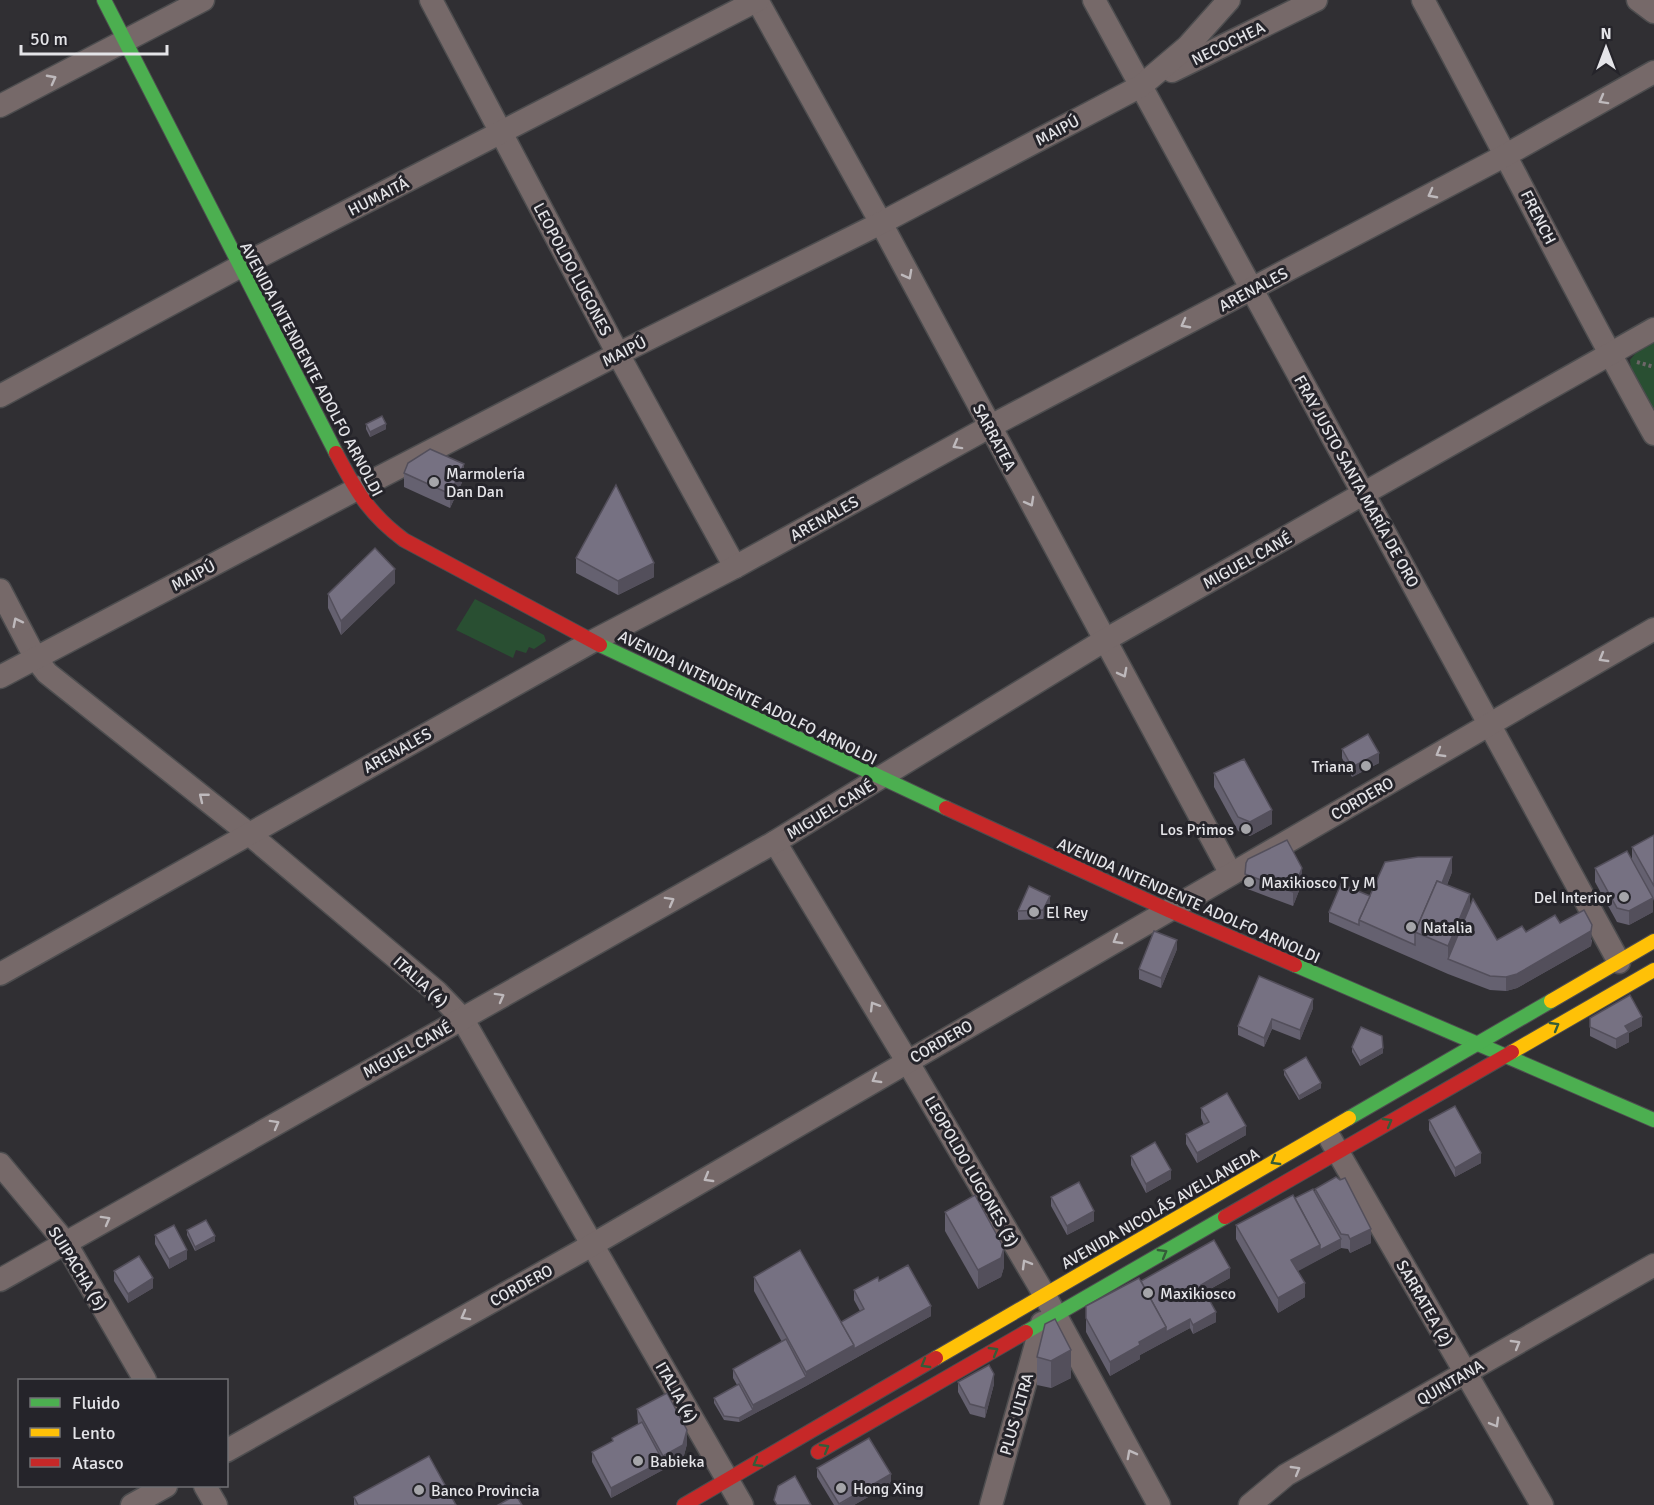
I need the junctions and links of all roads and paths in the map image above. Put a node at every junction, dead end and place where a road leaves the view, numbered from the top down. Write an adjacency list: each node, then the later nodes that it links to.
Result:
1 (104, 0): 9 (main road, AVENIDA INTENDENTE ADOLFO ARNOLDI)
2 (203, 0): 9 (street)
3 (431, 0): 13 (street, LEOPOLDO LUGONES)
4 (758, 0): 13 (street, HUMAITÁ); 15 (street, SARRATEA)
5 (1094, 0): 11 (street, FRAY JUSTO SANTA MARÍA DE ORO)
6 (1229, 0): 11 (street, MAIPÚ)
7 (1316, 0): 11 (street, NECOCHEA)
8 (1423, 0): 14 (street, FRENCH)
9 (125, 41): 12 (street, one-way to 9); 16 (main road, AVENIDA INTENDENTE ADOLFO ARNOLDI)
10 (1654, 72): 14 (street, ARENALES, one-way to 14)
11 (1141, 86): 15 (street, MAIPÚ); 17 (street, FRAY JUSTO SANTA MARÍA DE ORO)
12 (0, 106)
13 (502, 133): 16 (street, HUMAITÁ); 19 (street, LEOPOLDO LUGONES)
14 (1506, 154): 17 (street, ARENALES, one-way to 17); 20 (street, FRENCH)
15 (881, 223): 19 (street, MAIPÚ); 22 (street, SARRATEA, one-way to 22)
16 (239, 267): 21 (street, HUMAITÁ); 24 (main road, AVENIDA INTENDENTE ADOLFO ARNOLDI)
17 (1251, 290): 22 (street, ARENALES, one-way to 22); 25 (street, FRAY JUSTO SANTA MARÍA DE ORO)
18 (1654, 329): 20 (street, MIGUEL CANÉ)
19 (618, 354): 24 (street, MAIPÚ); 26 (street, LEOPOLDO LUGONES)
20 (1610, 354): 23 (street, FRENCH); 25 (street, MIGUEL CANÉ)
21 (0, 396)
22 (989, 427): 26 (street, ARENALES, one-way to 26); 29 (street, SARRATEA, one-way to 29)
23 (1654, 434)
24 (355, 490): 30 (main road, AVENIDA INTENDENTE ADOLFO ARNOLDI); 31 (street, MAIPÚ)
25 (1365, 493): 29 (street, MIGUEL CANÉ); 33 (street, FRAY JUSTO SANTA MARÍA DE ORO)
26 (735, 567): 30 (street, ARENALES)
27 (0, 590): 31 (street, ITALIA (4), one-way to 27)
28 (1654, 629): 33 (street, CORDERO, one-way to 33)
29 (1105, 640): 34 (street, MIGUEL CANÉ); 37 (street, SARRATEA, one-way to 37)
30 (593, 641): 34 (main road, AVENIDA INTENDENTE ADOLFO ARNOLDI); 35 (street, ARENALES)
31 (36, 659): 32 (street, MAIPÚ); 35 (street, ITALIA (4), one-way to 31)
32 (0, 677)
33 (1491, 724): 37 (street, CORDERO, one-way to 37); 40 (street, FRAY JUSTO SANTA MARÍA DE ORO)
34 (880, 778): 36 (street, MIGUEL CANÉ); 38 (main road, AVENIDA INTENDENTE ADOLFO ARNOLDI)
35 (248, 833): 42 (street, ARENALES); 43 (street, ITALIA (4))
36 (775, 842): 43 (street, MIGUEL CANÉ, one-way to 36); 46 (street, LEOPOLDO LUGONES (3), one-way to 36)
37 (1231, 874): 38 (street, CORDERO)
38 (1168, 910): 44 (main road, AVENIDA INTENDENTE ADOLFO ARNOLDI); 46 (street, CORDERO, one-way to 46)
39 (1654, 941): 40 (main road, AVENIDA NICOLÁS AVELLANEDA)
40 (1619, 962): 44 (main road, AVENIDA NICOLÁS AVELLANEDA)
41 (1654, 970): 45 (main road, one-way to 41)
42 (0, 974)
43 (462, 1018): 51 (street, MIGUEL CANÉ, one-way to 43); 52 (street, ITALIA (4))
44 (1478, 1044): 45 (main road, AVENIDA INTENDENTE ADOLFO ARNOLDI); 48 (main road, AVENIDA NICOLÁS AVELLANEDA)
45 (1505, 1055): 47 (main road, AVENIDA INTENDENTE ADOLFO ARNOLDI); 49 (main road, one-way to 45)
46 (907, 1061): 52 (street, CORDERO, one-way to 52); 55 (street, LEOPOLDO LUGONES (3), one-way to 46)
47 (1654, 1120)
48 (1326, 1132): 49 (street, SARRATEA (2)); 55 (main road, AVENIDA NICOLÁS AVELLANEDA, one-way to 55)
49 (1337, 1151): 56 (main road, one-way to 49); 57 (street, SARRATEA (2))
50 (0, 1164): 51 (street, SUIPACHA (5))
51 (65, 1242): 54 (street, MIGUEL CANÉ); 58 (street, SUIPACHA (5))
52 (592, 1245): 59 (street, CORDERO, one-way to 59); 63 (street, ITALIA (4))
53 (1654, 1265): 57 (street, QUINTANA, one-way to 53)
54 (0, 1280)
55 (1044, 1294): 56 (street, LEOPOLDO LUGONES (3)); 63 (main road, AVENIDA NICOLÁS AVELLANEDA, one-way to 63)
56 (1049, 1319): 60 (main road, one-way to 56); 67 (street, PLUS ULTRA); 68 (street, LEOPOLDO LUGONES (3), one-way to 56)
57 (1466, 1373): 69 (street, QUINTANA, one-way to 57); 70 (street, SARRATEA (2), one-way to 70)
58 (144, 1379)
59 (228, 1450)
60 (809, 1457)
61 (163, 1487): 64 (street)
62 (206, 1487): 65 (street)
63 (736, 1496): 66 (main road, AVENIDA NICOLÁS AVELLANEDA)
64 (132, 1505)
65 (216, 1505)
66 (684, 1505)
67 (991, 1505)
68 (1159, 1505)
69 (1250, 1505)
70 (1542, 1505)

